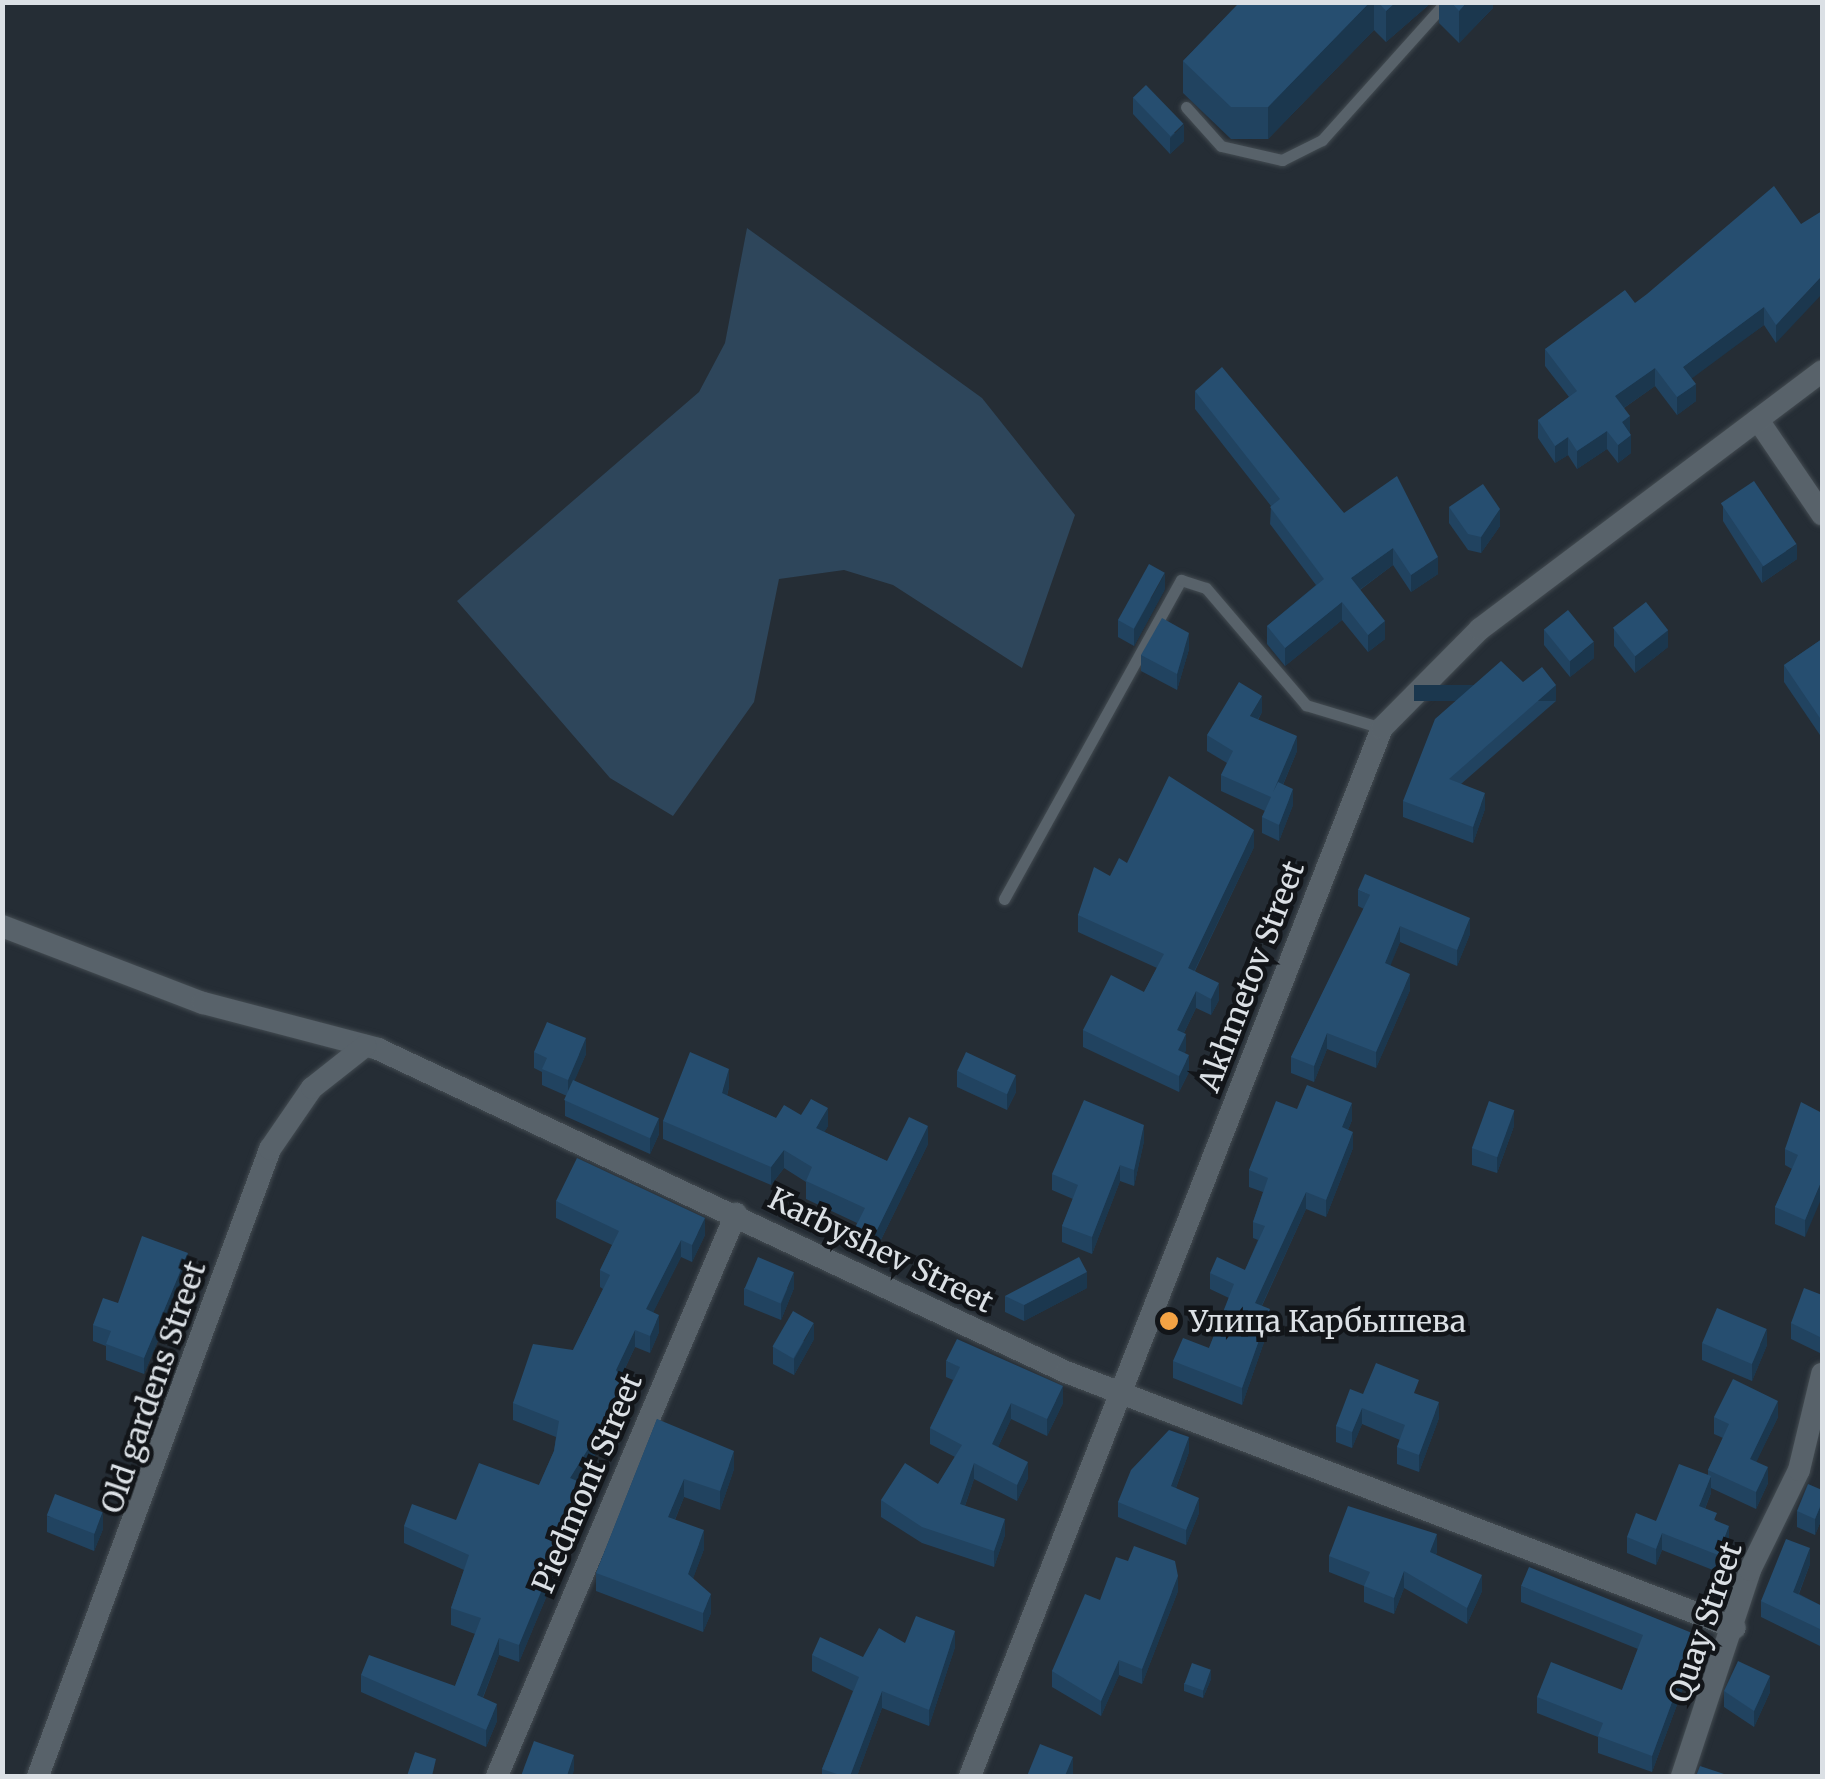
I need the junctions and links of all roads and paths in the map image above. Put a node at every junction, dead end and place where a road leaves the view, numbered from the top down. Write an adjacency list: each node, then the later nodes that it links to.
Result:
1 (1446, 2): 2 (lane)
2 (1186, 107)
3 (1822, 371): 4 (street, Akhmetov Street)
4 (1758, 420): 5 (street); 6 (street, Akhmetov Street)
5 (1822, 514)
6 (1382, 728): 7 (lane); 12 (street, Akhmetov Street)
7 (1004, 898)
8 (2, 926): 9 (street, Karbyshev Street)
9 (365, 1046): 10 (street, Karbyshev Street); 14 (street, Old gardens Street)
10 (736, 1214): 12 (street, Karbyshev Street); 15 (street, Piedmont Street)
11 (1822, 1374): 13 (street, Quay Street)
12 (1120, 1392): 13 (street, Karbyshev Street); 16 (street, Akhmetov Street)
13 (1735, 1628): 17 (street, Quay Street)
14 (38, 1776)
15 (497, 1776)
16 (970, 1776)
17 (1682, 1776)

